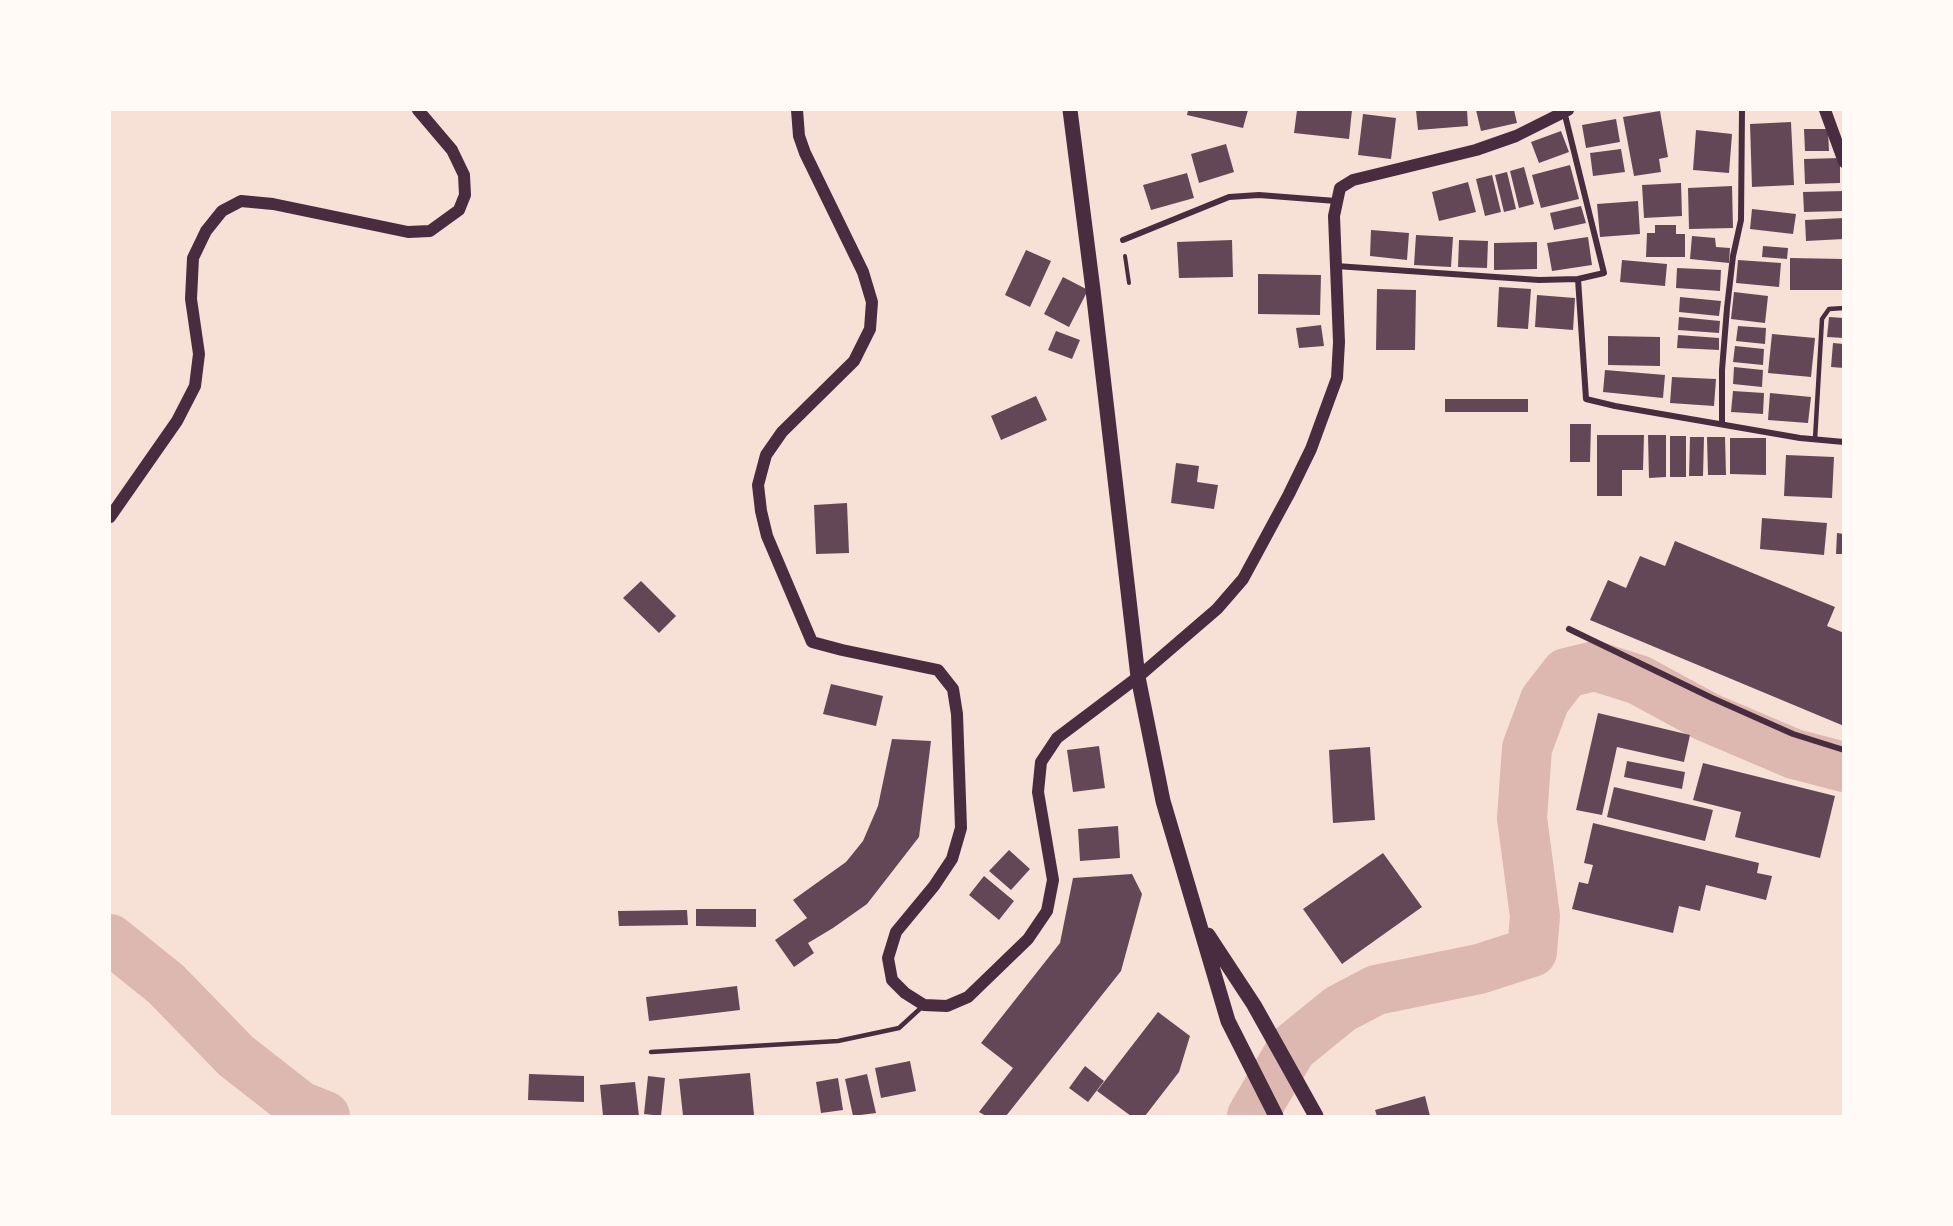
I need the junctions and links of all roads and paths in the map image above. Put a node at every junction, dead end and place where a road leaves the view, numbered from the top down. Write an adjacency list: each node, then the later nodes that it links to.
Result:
1 (418, 110): 17 (main road)
2 (796, 110): 22 (main road)
3 (1070, 110): 19 (main road)
4 (1566, 110): 8 (main road); 11 (street)
5 (1742, 110): 14 (street)
6 (1825, 110): 7 (main road)
7 (1844, 162)
8 (1336, 201): 9 (street); 10 (main road)
9 (1123, 240): 12 (path)
10 (1335, 267): 11 (street); 19 (main road)
11 (1578, 279): 14 (street)
12 (1129, 283)
13 (1844, 308): 15 (lane)
14 (1722, 424): 15 (street)
15 (1815, 439): 16 (street)
16 (1844, 442)
17 (110, 518)
18 (1569, 629): 20 (street)
19 (1138, 677): 21 (main road); 22 (main road)
20 (1844, 750)
21 (1199, 923): 24 (main road); 25 (main road)
22 (924, 1005): 23 (lane)
23 (651, 1052)
24 (1276, 1116)
25 (1316, 1116)

